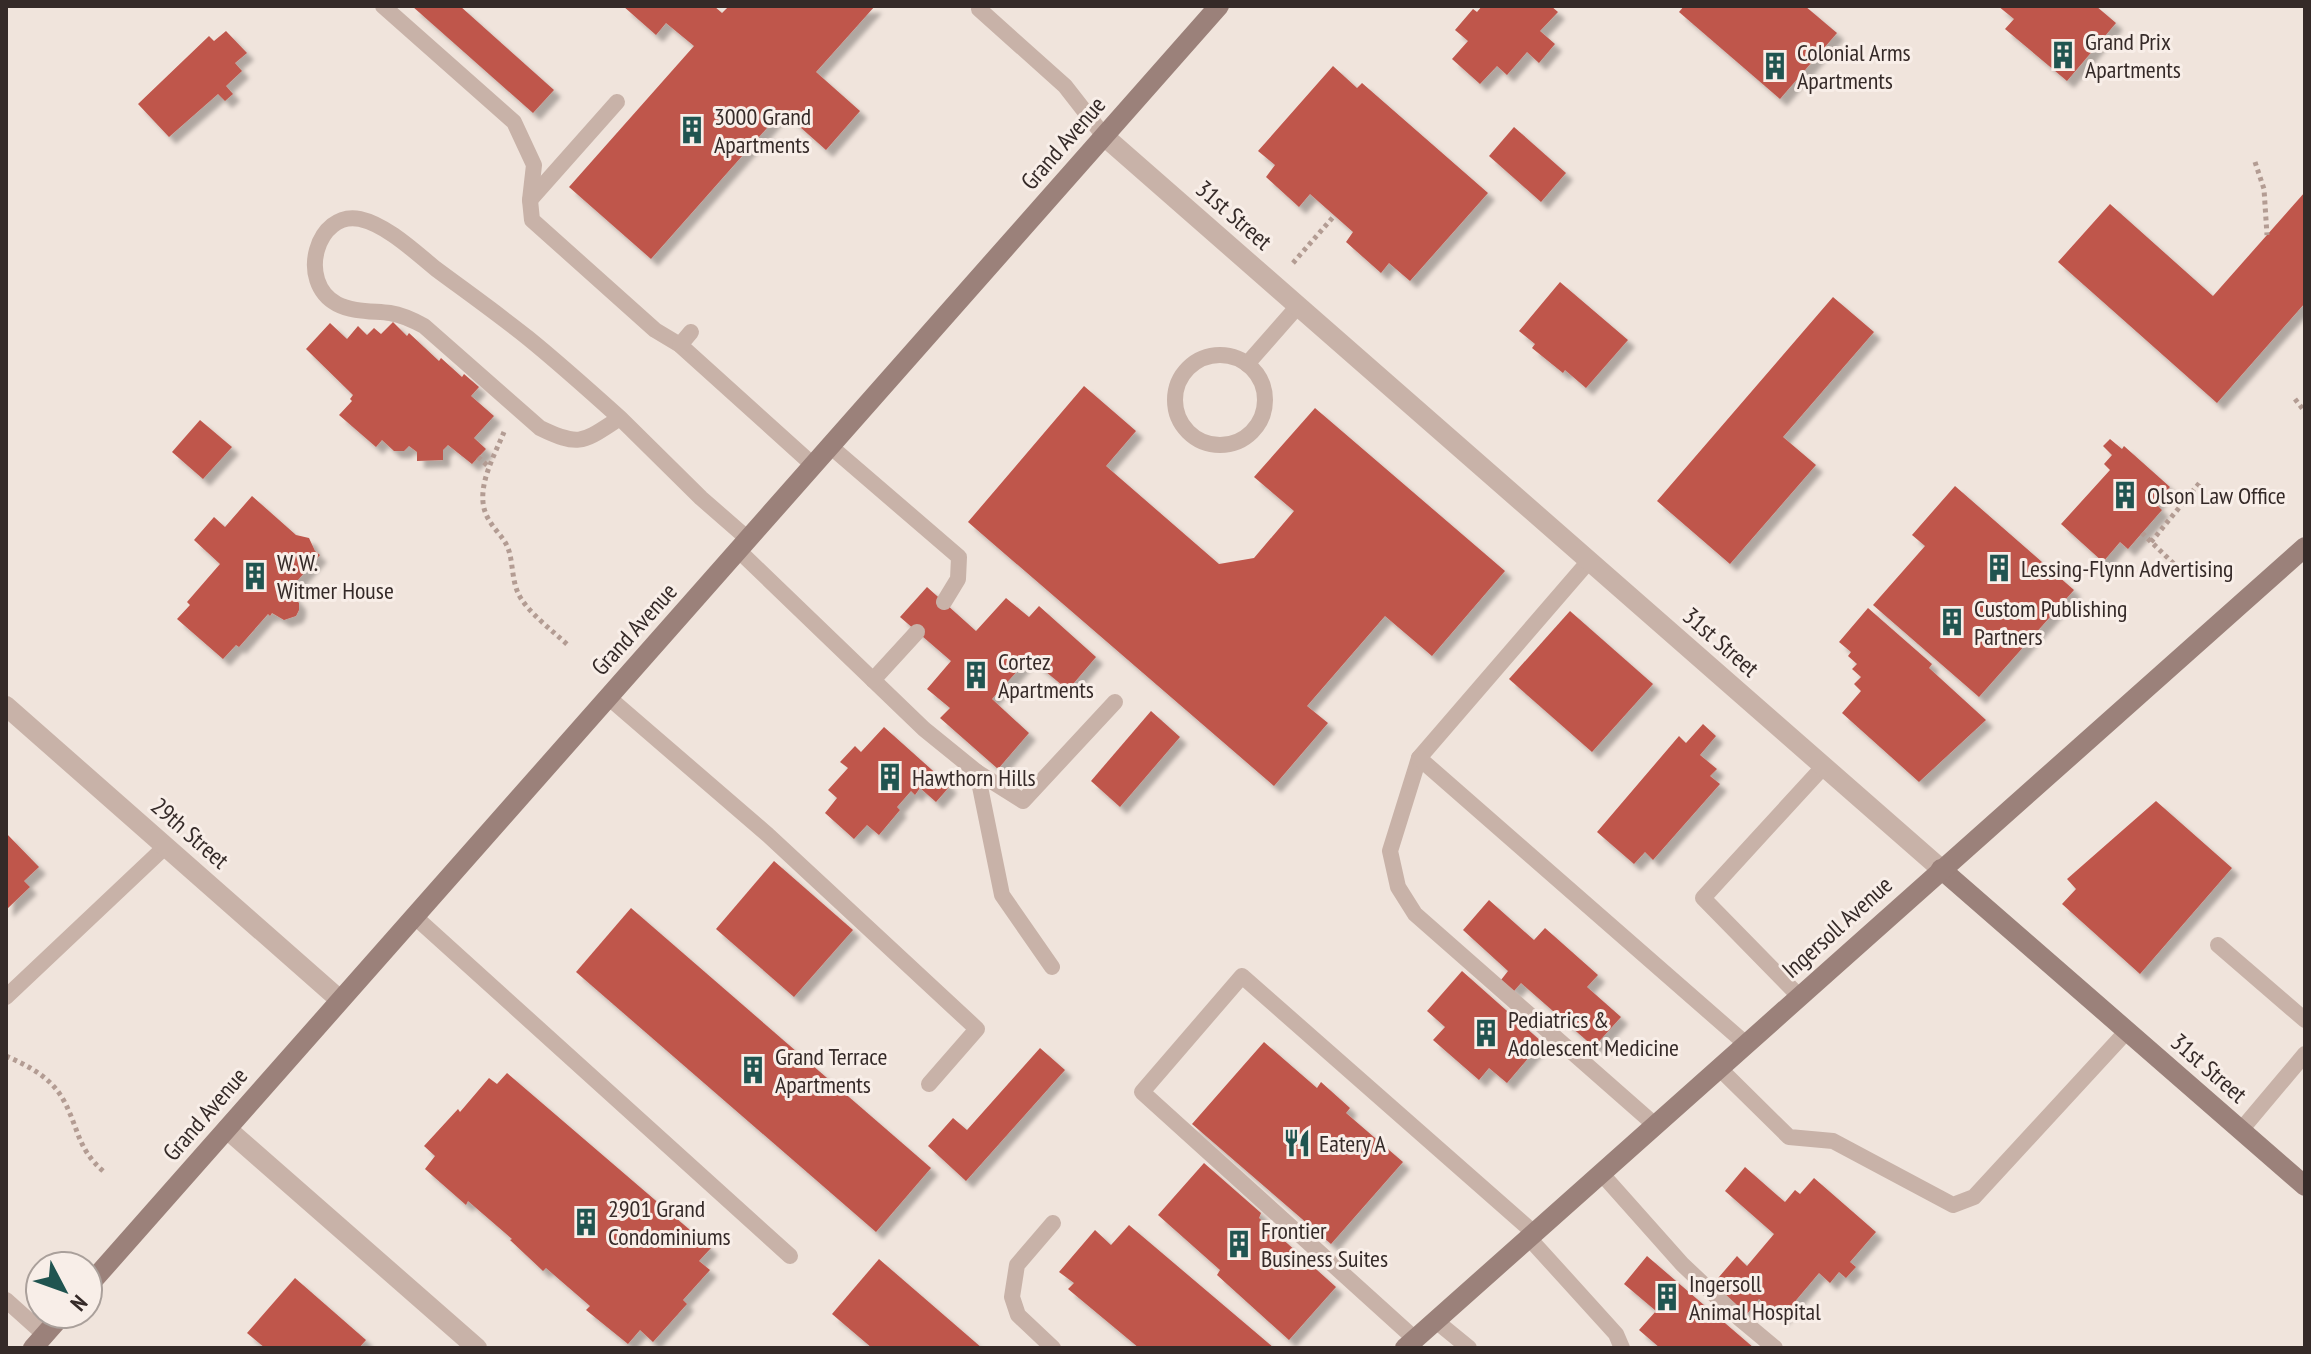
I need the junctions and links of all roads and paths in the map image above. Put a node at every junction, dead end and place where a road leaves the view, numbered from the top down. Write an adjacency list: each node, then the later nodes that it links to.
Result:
1 (383, 6): 7 (lane)
2 (1213, 8): 5 (main road, Grand Avenue)
3 (979, 9): 5 (lane)
4 (617, 102): 7 (lane)
5 (1104, 136): 11 (street, 31st Street); 19 (main road, Grand Avenue)
6 (2255, 162): 9 (path)
7 (530, 200): 13 (lane)
8 (1334, 216): 10 (path)
9 (2267, 235)
10 (1303, 251)
11 (1298, 306): 14 (lane); 28 (street, 31st Street)
12 (691, 332): 13 (lane)
13 (680, 345): 21 (lane)
14 (1247, 364): 14 (lane)
15 (2295, 399): 17 (path)
16 (515, 406): 18 (lane); 18 (lane); 22 (path)
17 (2305, 412)
18 (620, 418): 26 (lane)
19 (830, 446): 21 (main road, Grand Avenue); 30 (lane)
20 (478, 457): 22 (path)
21 (813, 465): 26 (main road, Grand Avenue)
22 (489, 467): 32 (path)
23 (2201, 481): 25 (path)
24 (2142, 533): 25 (path)
25 (2151, 542): 29 (path)
26 (743, 545): 33 (lane); 34 (main road, Grand Avenue)
27 (2305, 547): 41 (main road, Ingersoll Avenue)
28 (1589, 561): 37 (lane); 38 (street, 31st Street)
29 (2174, 564)
30 (944, 602)
31 (917, 632): 33 (lane)
32 (569, 646)
33 (873, 680): 39 (lane)
34 (608, 697): 42 (main road, Grand Avenue); 54 (lane)
35 (1115, 702): 39 (lane)
36 (6, 706): 40 (street, 29th Street)
37 (1419, 758): 50 (lane); 55 (lane)
38 (1824, 766): 41 (street, 31st Street); 45 (lane)
39 (977, 772): 44 (lane)
40 (166, 846): 46 (lane); 47 (street, 29th Street)
41 (1941, 869): 45 (main road, Ingersoll Avenue); 49 (main road, 31st Street)
42 (414, 916): 47 (main road, Grand Avenue); 63 (lane)
43 (2218, 945): 48 (lane)
44 (1052, 967)
45 (1799, 996): 50 (main road, Ingersoll Avenue)
46 (6, 997)
47 (340, 1000): 56 (main road, Grand Avenue)
48 (2305, 1020)
49 (2127, 1031): 53 (lane); 57 (main road, 31st Street)
50 (1746, 1044): 53 (main road, Ingersoll Avenue)
51 (2305, 1054): 57 (lane)
52 (6, 1056): 58 (path)
53 (1719, 1068): 55 (main road, Ingersoll Avenue)
54 (929, 1084)
55 (1655, 1125): 59 (main road, Ingersoll Avenue)
56 (227, 1129): 64 (main road, Grand Avenue); 69 (street)
57 (2241, 1130): 60 (main road, 31st Street)
58 (103, 1171)
59 (1601, 1173): 62 (main road, Ingersoll Avenue); 73 (lane)
60 (2305, 1186)
61 (1053, 1223): 70 (lane)
62 (1532, 1235): 66 (main road, Ingersoll Avenue); 68 (lane); 72 (lane)
63 (790, 1256)
64 (104, 1268)
65 (6, 1300): 67 (lane)
66 (1436, 1321): 68 (main road, Ingersoll Avenue); 71 (lane)
67 (39, 1342)
68 (1410, 1344)
69 (477, 1348)
70 (1053, 1348)
71 (1469, 1348)
72 (1622, 1348)
73 (1775, 1348)

